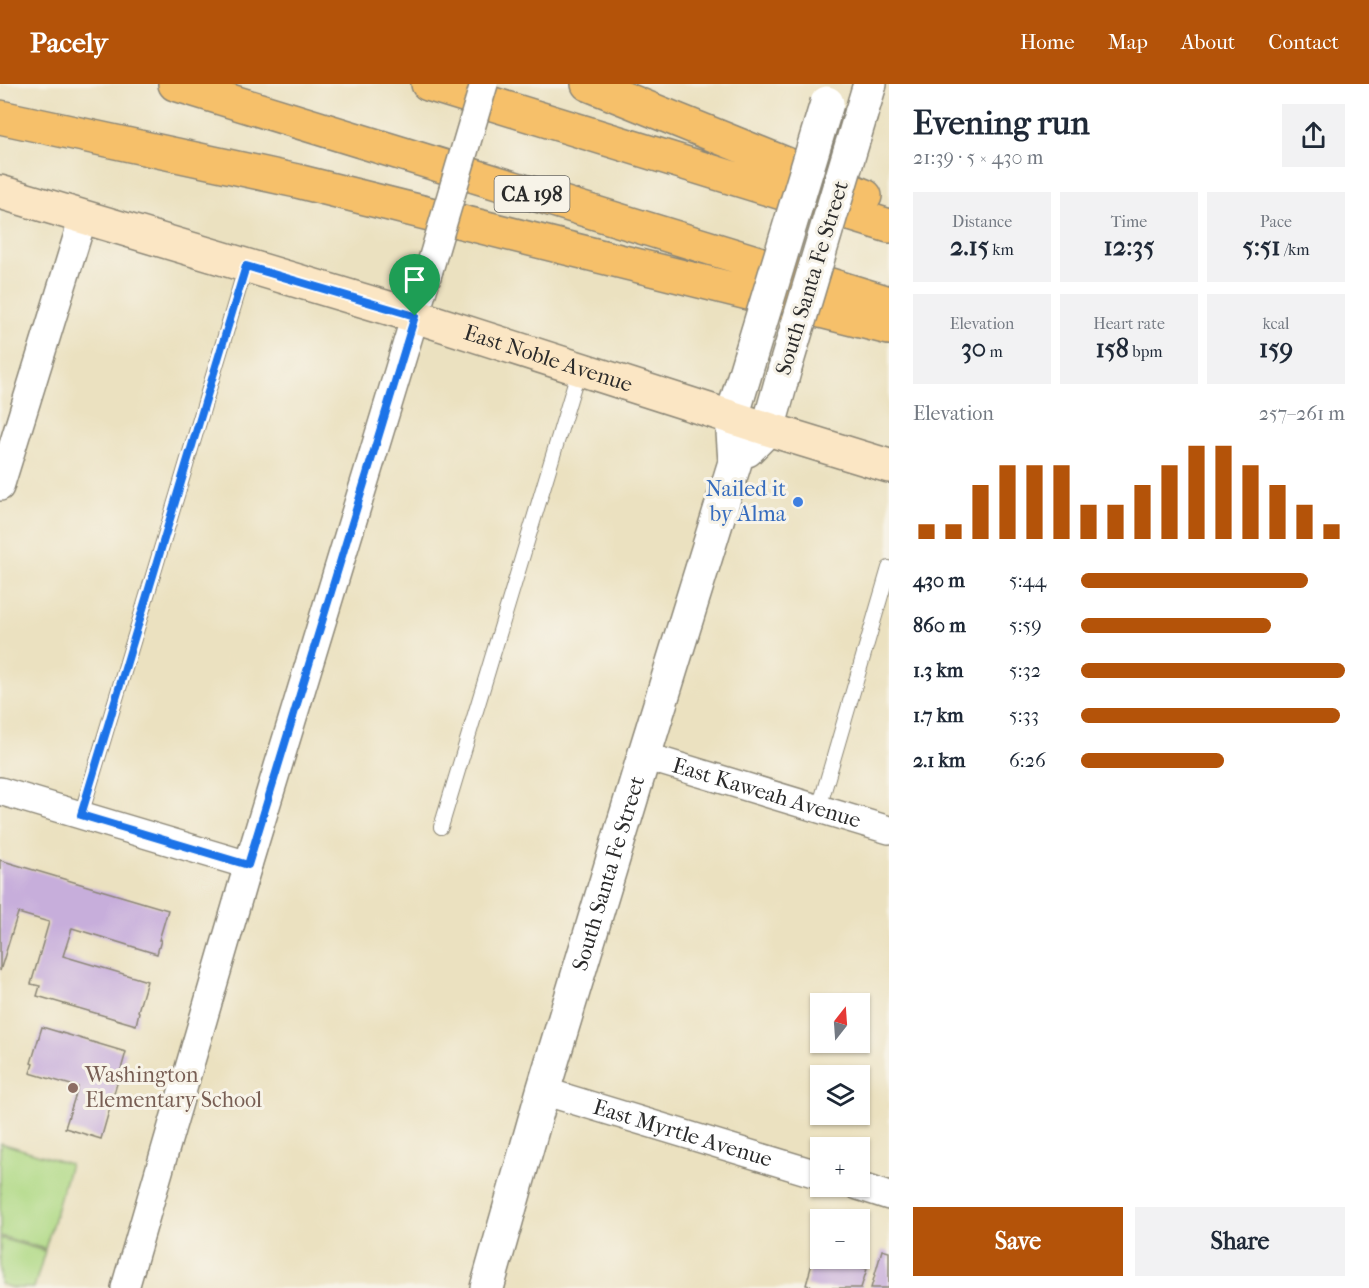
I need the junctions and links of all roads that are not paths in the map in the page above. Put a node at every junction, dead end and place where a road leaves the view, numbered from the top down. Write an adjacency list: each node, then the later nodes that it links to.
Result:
1 (176, 84): 13 (highway, CA 198)
2 (428, 84): 11 (highway)
3 (484, 84): 14 (street, bridge)
4 (588, 84): 9 (highway)
5 (830, 94): 17 (street, South Santa Fe Street, bridge)
6 (866, 99): 18 (street, South Santa Fe Street, bridge)
7 (0, 117): 15 (highway)
8 (0, 192): 10 (main road, East Noble Avenue)
9 (889, 205)
10 (83, 218): 12 (main road, East Noble Avenue); 21 (street)
11 (889, 226)
12 (246, 266): 14 (main road, East Noble Avenue); 26 (lane)
13 (889, 303)
14 (415, 316): 16 (main road, East Noble Avenue); 29 (street)
15 (889, 328)
16 (579, 369): 17 (main road, East Noble Avenue); 27 (lane)
17 (732, 417): 18 (main road, East Noble Avenue); 19 (street, South Santa Fe Street)
18 (768, 429): 19 (street, South Santa Fe Street); 20 (main road, East Noble Avenue)
19 (735, 462): 23 (street, South Santa Fe Street)
20 (889, 466)
21 (0, 487)
22 (889, 567): 25 (lane)
23 (644, 756): 25 (street, East Kaweah Avenue); 30 (street, South Santa Fe Street)
24 (0, 790): 26 (street)
25 (819, 808): 28 (street, East Kaweah Avenue)
26 (81, 815): 29 (street)
27 (441, 827)
28 (889, 830)
29 (248, 865): 34 (street)
30 (543, 1091): 31 (street, East Myrtle Avenue); 35 (street, South Santa Fe Street)
31 (810, 1172)
32 (870, 1190): 33 (street)
33 (889, 1196)
34 (125, 1288)
35 (487, 1288)

